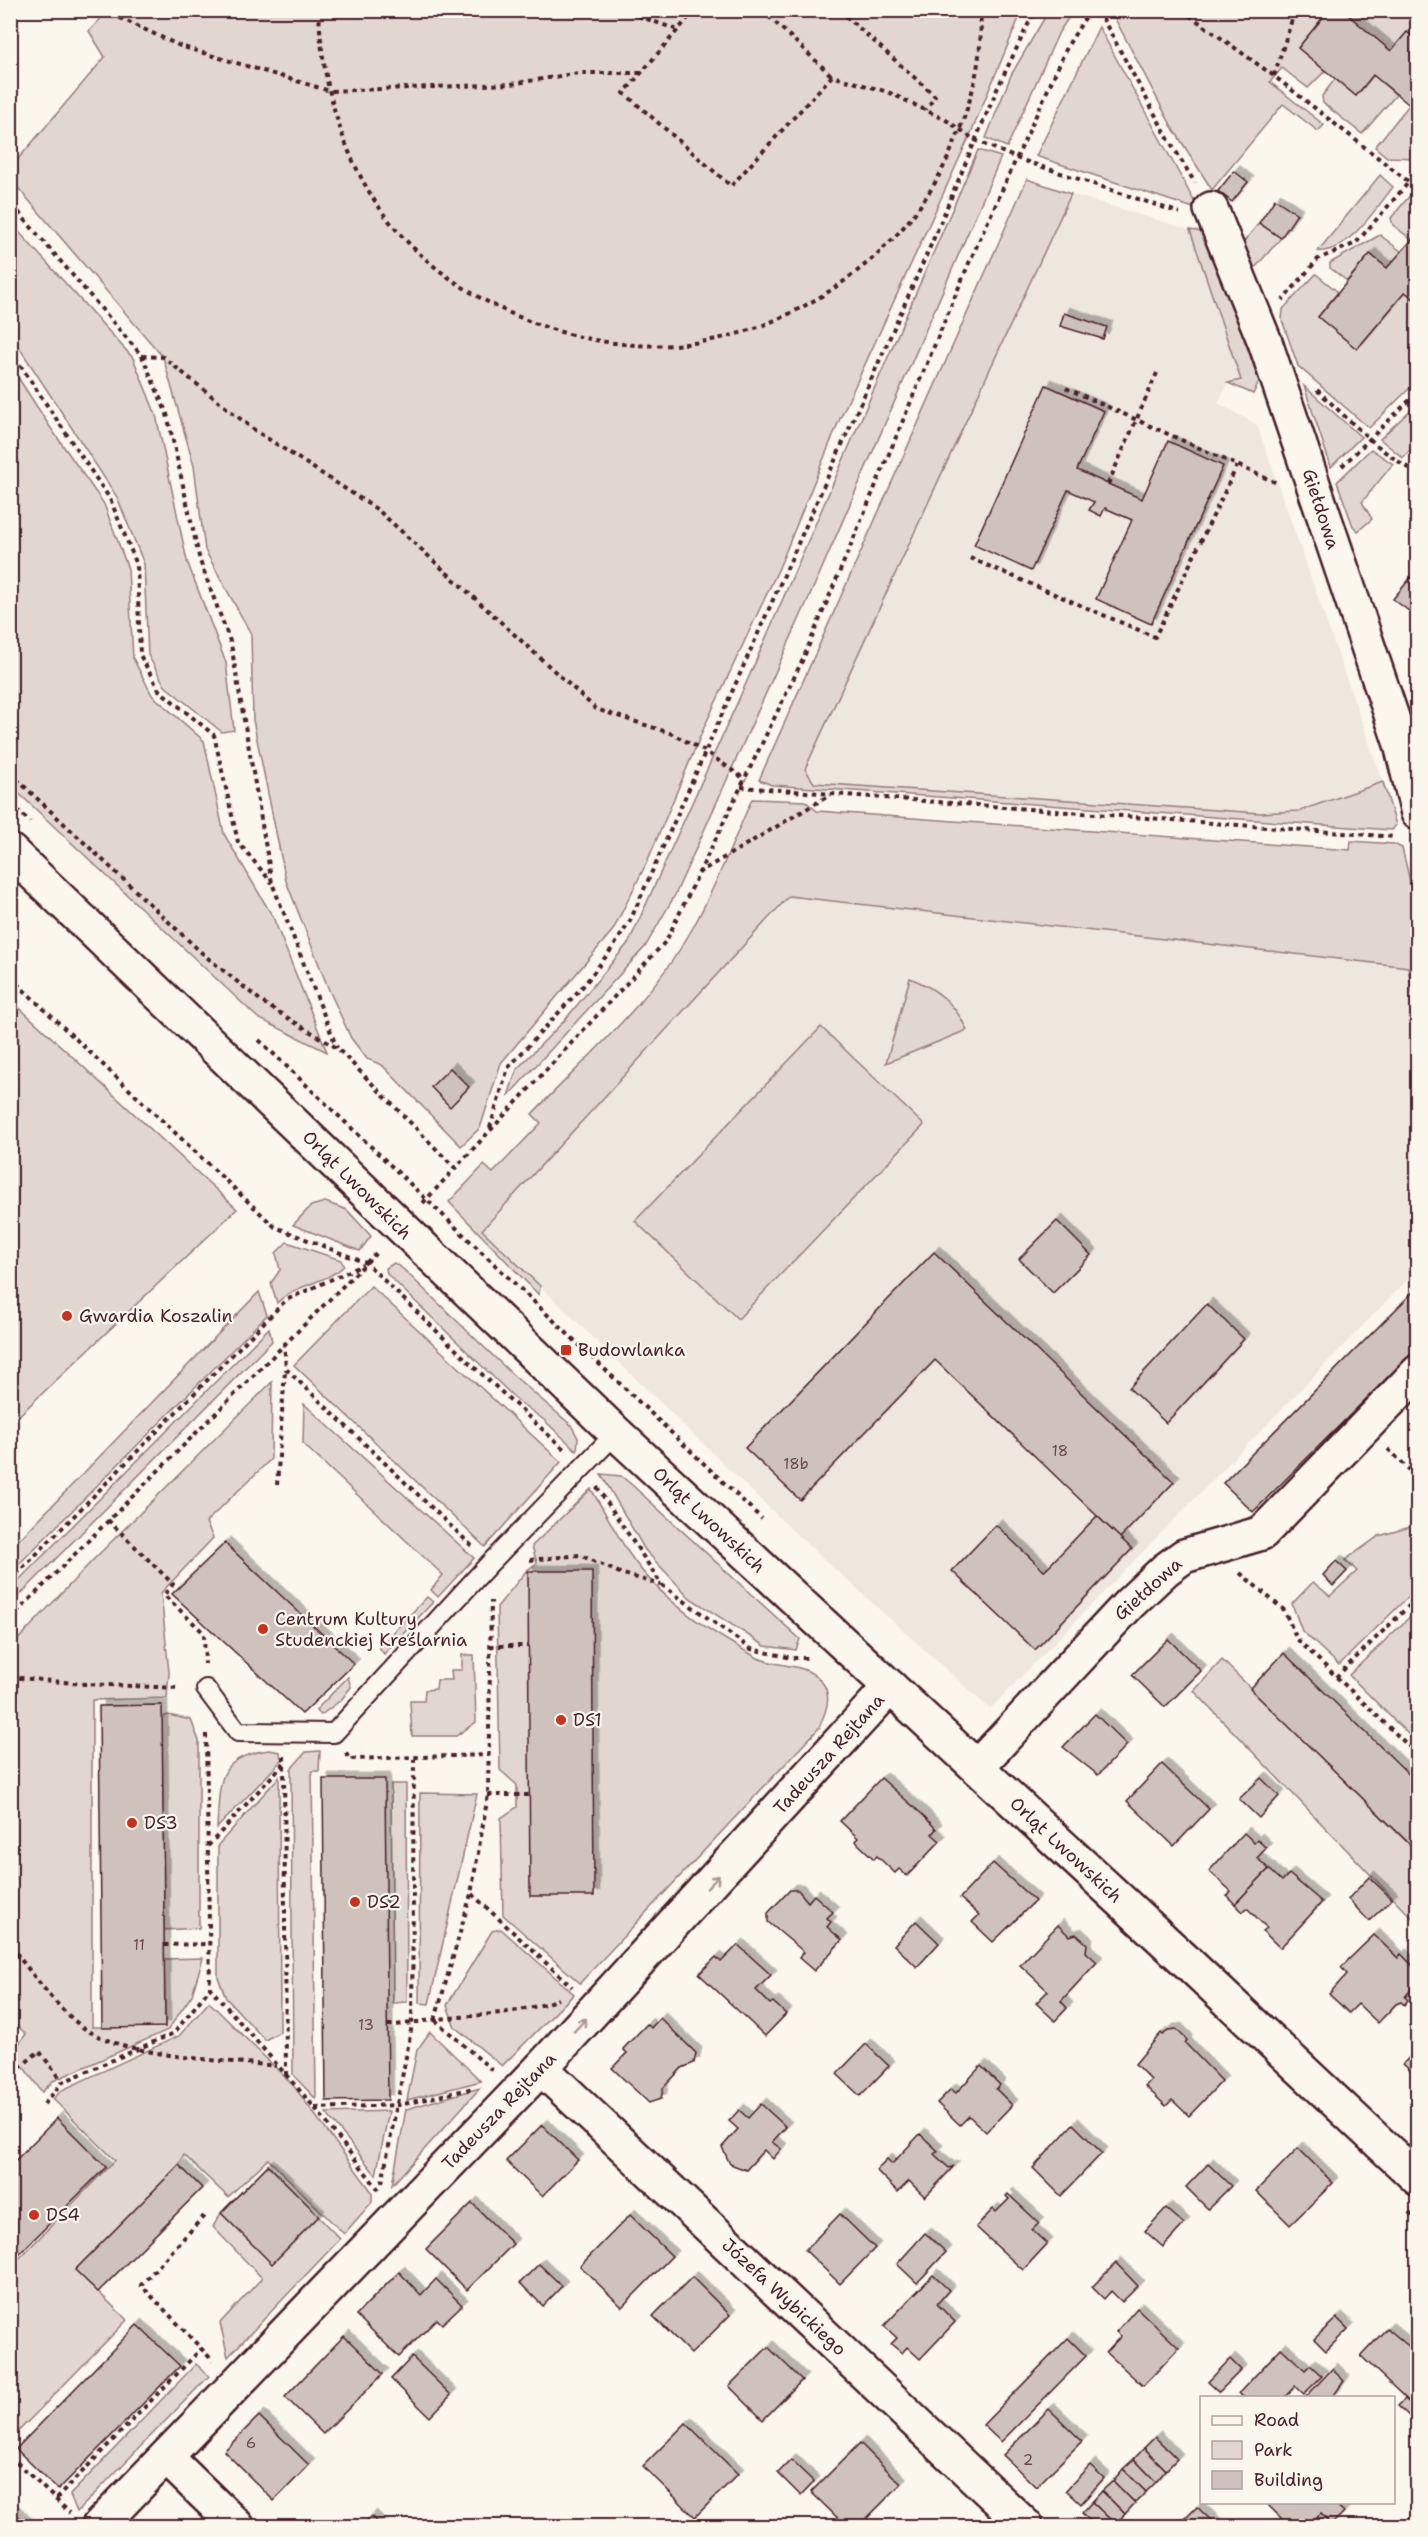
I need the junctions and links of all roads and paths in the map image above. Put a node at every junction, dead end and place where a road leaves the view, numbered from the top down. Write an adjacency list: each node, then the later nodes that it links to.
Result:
1 (103, 10): 17 (path)
2 (319, 10): 17 (path)
3 (621, 10): 13 (path)
4 (695, 10): 13 (path)
5 (762, 10): 15 (path)
6 (839, 10): 18 (path)
7 (980, 10): 19 (path)
8 (1035, 10): 20 (path)
9 (1090, 10): 21 (path)
10 (1098, 10): 23 (path)
11 (1182, 10): 16 (path)
12 (1295, 10): 16 (path)
13 (678, 30): 14 (path)
14 (641, 73): 15 (path); 17 (path)
15 (832, 75): 18 (path)
16 (1274, 76): 24 (path)
17 (330, 91): 19 (path)
18 (926, 110): 19 (path)
19 (960, 130): 20 (path)
20 (975, 140): 21 (path); 38 (path)
21 (1016, 158): 23 (path); 40 (path)
22 (10, 196): 26 (path)
23 (1214, 217): 36 (street, Giełdowa)
24 (1276, 309)
25 (10, 350): 46 (path)
26 (142, 356): 38 (path); 46 (path)
27 (1157, 373): 31 (path)
28 (1314, 386): 32 (path)
29 (1066, 388): 31 (path)
30 (1418, 392): 32 (path)
31 (1136, 420): 33 (path); 35 (path)
32 (1370, 439): 34 (path); 36 (path)
33 (1237, 466): 36 (path); 37 (path)
34 (1418, 473)
35 (1108, 484)
36 (1316, 494): 43 (street, Giełdowa)
37 (970, 558)
38 (705, 751): 40 (path); 49 (path)
39 (10, 773): 48 (path)
40 (746, 780): 41 (path)
41 (741, 788): 42 (path); 45 (path)
42 (831, 794): 43 (path); 45 (path)
43 (1412, 825)
44 (10, 851): 56 (street, Orląt Lwowskich)
45 (698, 873): 49 (path)
46 (273, 883): 48 (path)
47 (10, 977): 52 (path)
48 (337, 1048): 50 (path)
49 (489, 1131): 50 (path)
50 (455, 1167): 51 (path)
51 (426, 1199)
52 (366, 1263): 59 (path); 62 (path)
53 (285, 1369): 58 (path)
54 (1418, 1372): 55 (street, Giełdowa)
55 (1365, 1426): 57 (path); 60 (street, Giełdowa)
56 (616, 1433): 61 (lane); 70 (street, Orląt Lwowskich)
57 (1418, 1478)
58 (277, 1485)
59 (108, 1520): 65 (path); 71 (path)
60 (1210, 1548): 69 (path); 78 (street, Giełdowa)
61 (490, 1563): 63 (path); 73 (lane)
62 (10, 1581)
63 (662, 1585)
64 (1418, 1597): 69 (path)
65 (10, 1618)
66 (490, 1646): 67 (path)
67 (529, 1646)
68 (10, 1677): 71 (path)
69 (1336, 1677): 75 (path)
70 (890, 1687): 78 (street, Orląt Lwowskich); 92 (street, Tadeusza Rejtana, one-way to 70)
71 (206, 1689): 72 (lane); 81 (path)
72 (284, 1732): 73 (lane); 77 (path)
73 (334, 1733): 76 (path)
74 (489, 1755): 76 (path)
75 (1418, 1755)
76 (414, 1758): 89 (path)
77 (284, 1763): 81 (path); 95 (path)
78 (977, 1767): 101 (street, Orląt Lwowskich)
79 (488, 1795): 80 (path)
80 (530, 1795)
81 (207, 1847): 83 (path)
82 (471, 1894): 87 (path)
83 (209, 1944): 84 (path); 86 (path)
84 (164, 1945)
85 (10, 1946): 90 (path)
86 (210, 1988): 90 (path); 91 (path)
87 (435, 2020): 89 (path); 93 (path)
88 (388, 2025): 89 (path)
89 (412, 2025): 99 (path)
90 (138, 2049): 91 (path); 96 (path)
91 (277, 2066): 95 (path)
92 (541, 2068): 106 (street, Tadeusza Rejtana); 112 (street, Józefa Wybickiego)
93 (495, 2073)
94 (13, 2074): 96 (path)
95 (286, 2077): 100 (path)
96 (63, 2082): 98 (path)
97 (480, 2086): 99 (path)
98 (44, 2104)
99 (399, 2105): 100 (path); 102 (path)
100 (315, 2108): 102 (path)
101 (1418, 2179)
102 (380, 2193): 103 (path)
103 (385, 2198)
104 (204, 2216): 105 (path)
105 (201, 2349): 106 (path); 109 (path)
106 (236, 2383): 108 (street, Tadeusza Rejtana)
107 (10, 2457): 109 (path)
108 (166, 2458): 110 (street, Tadeusza Rejtana); 111 (street)
109 (56, 2499): 110 (path)
110 (86, 2520)
111 (237, 2526)
112 (1026, 2526)

